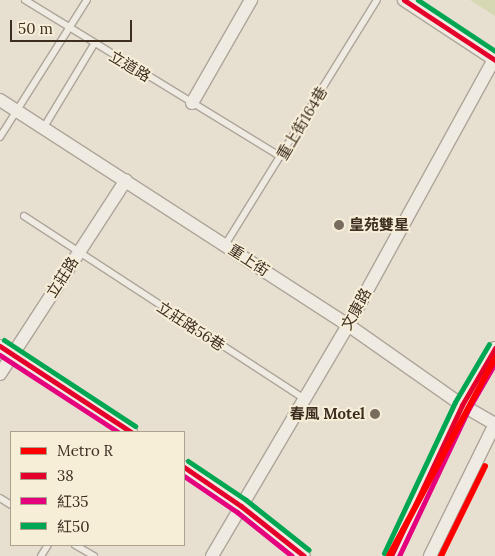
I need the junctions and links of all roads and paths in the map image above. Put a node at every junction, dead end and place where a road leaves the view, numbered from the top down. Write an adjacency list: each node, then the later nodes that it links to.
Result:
1 (25, 0): 6 (lane, 立道路)
2 (87, 0): 6 (lane)
3 (251, 0): 10 (street)
4 (377, 0): 14 (lane, 重上街164巷)
5 (404, 0): 8 (street)
6 (69, 29): 7 (lane, 立道路); 11 (lane)
7 (94, 44): 10 (lane, 立道路); 12 (lane)
8 (495, 59): 19 (street, 文康路)
9 (0, 100): 11 (street, 重上街)
10 (192, 103): 14 (lane, 立道路)
11 (18, 111): 12 (street, 重上街); 13 (lane)
12 (44, 127): 15 (street, 重上街)
13 (0, 137)
14 (281, 157): 17 (lane, 重上街164巷)
15 (126, 180): 17 (street, 重上街); 18 (street, 立莊路)
16 (24, 216): 18 (lane, 立莊路56巷)
17 (225, 245): 19 (street, 重上街)
18 (78, 252): 22 (street, 立莊路); 24 (lane, 立莊路56巷)
19 (348, 324): 24 (street, 文康路); 25 (street, 重上街)
20 (0, 346): 22 (street)
21 (495, 348): 25 (street)
22 (12, 354): 23 (street, 立莊路); 27 (street)
23 (0, 374)
24 (305, 399): 29 (street, 文康路)
25 (462, 405): 26 (street, 重上街); 34 (street)
26 (495, 424): 35 (street)
27 (129, 431)
28 (185, 468): 29 (street)
29 (241, 506): 32 (street, 文康路); 33 (street)
30 (77, 546): 31 (lane)
31 (94, 556)
32 (212, 556)
33 (304, 556)
34 (392, 556)
35 (430, 556)

